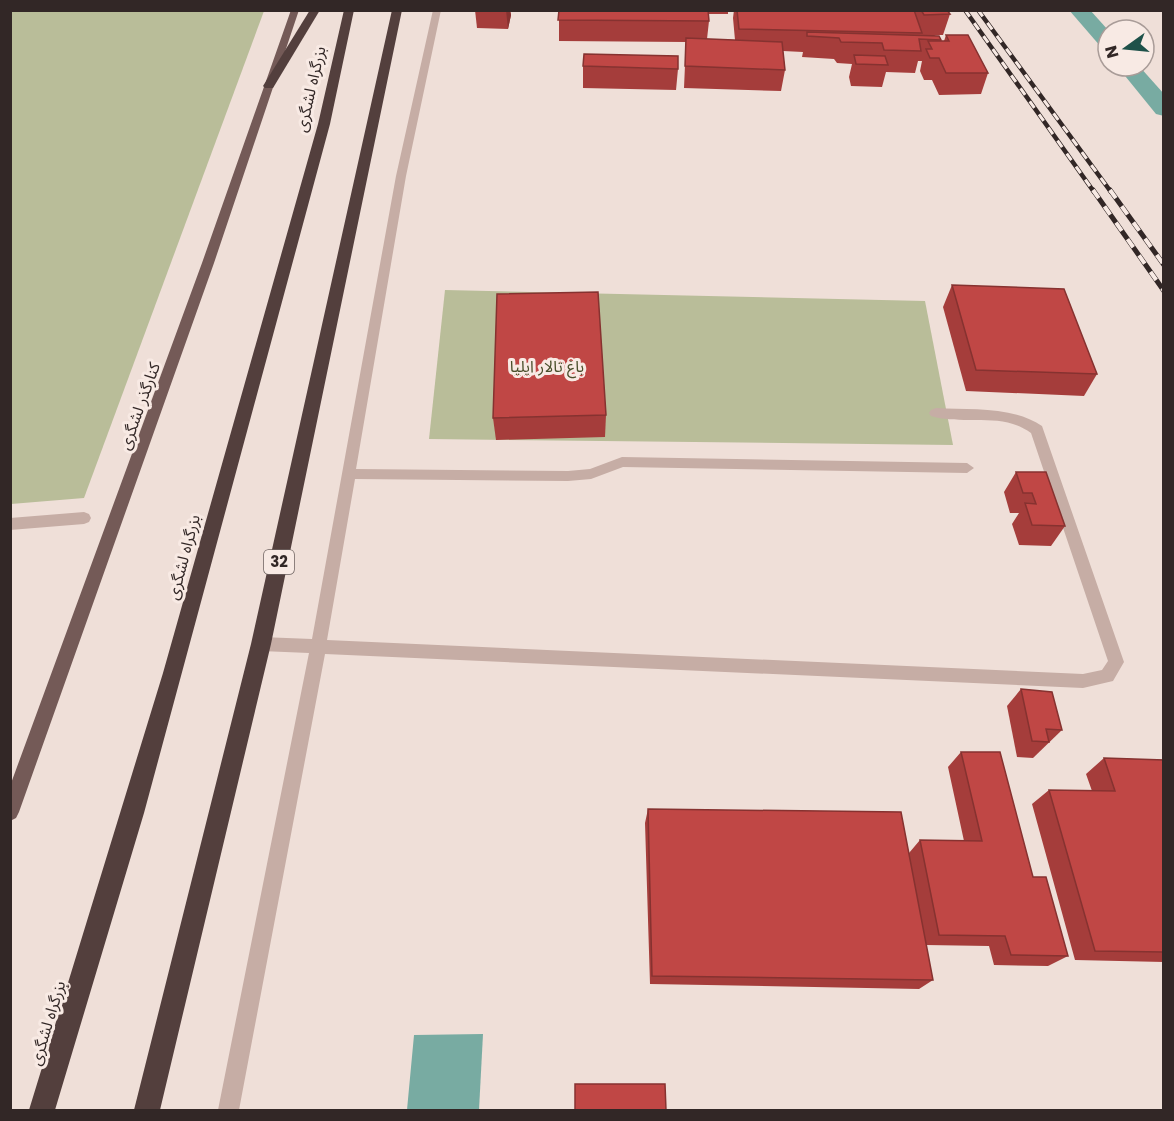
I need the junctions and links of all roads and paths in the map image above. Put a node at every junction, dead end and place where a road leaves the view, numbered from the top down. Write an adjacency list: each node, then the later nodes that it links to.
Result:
1 (295, 10): 6 (main road, کنارگذر لشگری)
2 (315, 10): 6 (highway)
3 (349, 10): 15 (highway, بزرگراه لشگری)
4 (397, 10): 12 (highway, 32)
5 (437, 10): 9 (street)
6 (269, 86): 14 (main road, کنارگذر لشگری)
7 (936, 413): 13 (street)
8 (967, 468): 9 (street)
9 (349, 474): 13 (street)
10 (84, 518): 11 (street)
11 (10, 524)
12 (261, 644): 13 (street); 16 (highway, 32)
13 (318, 648): 17 (street)
14 (10, 812)
15 (42, 1110)
16 (147, 1110)
17 (228, 1110)

